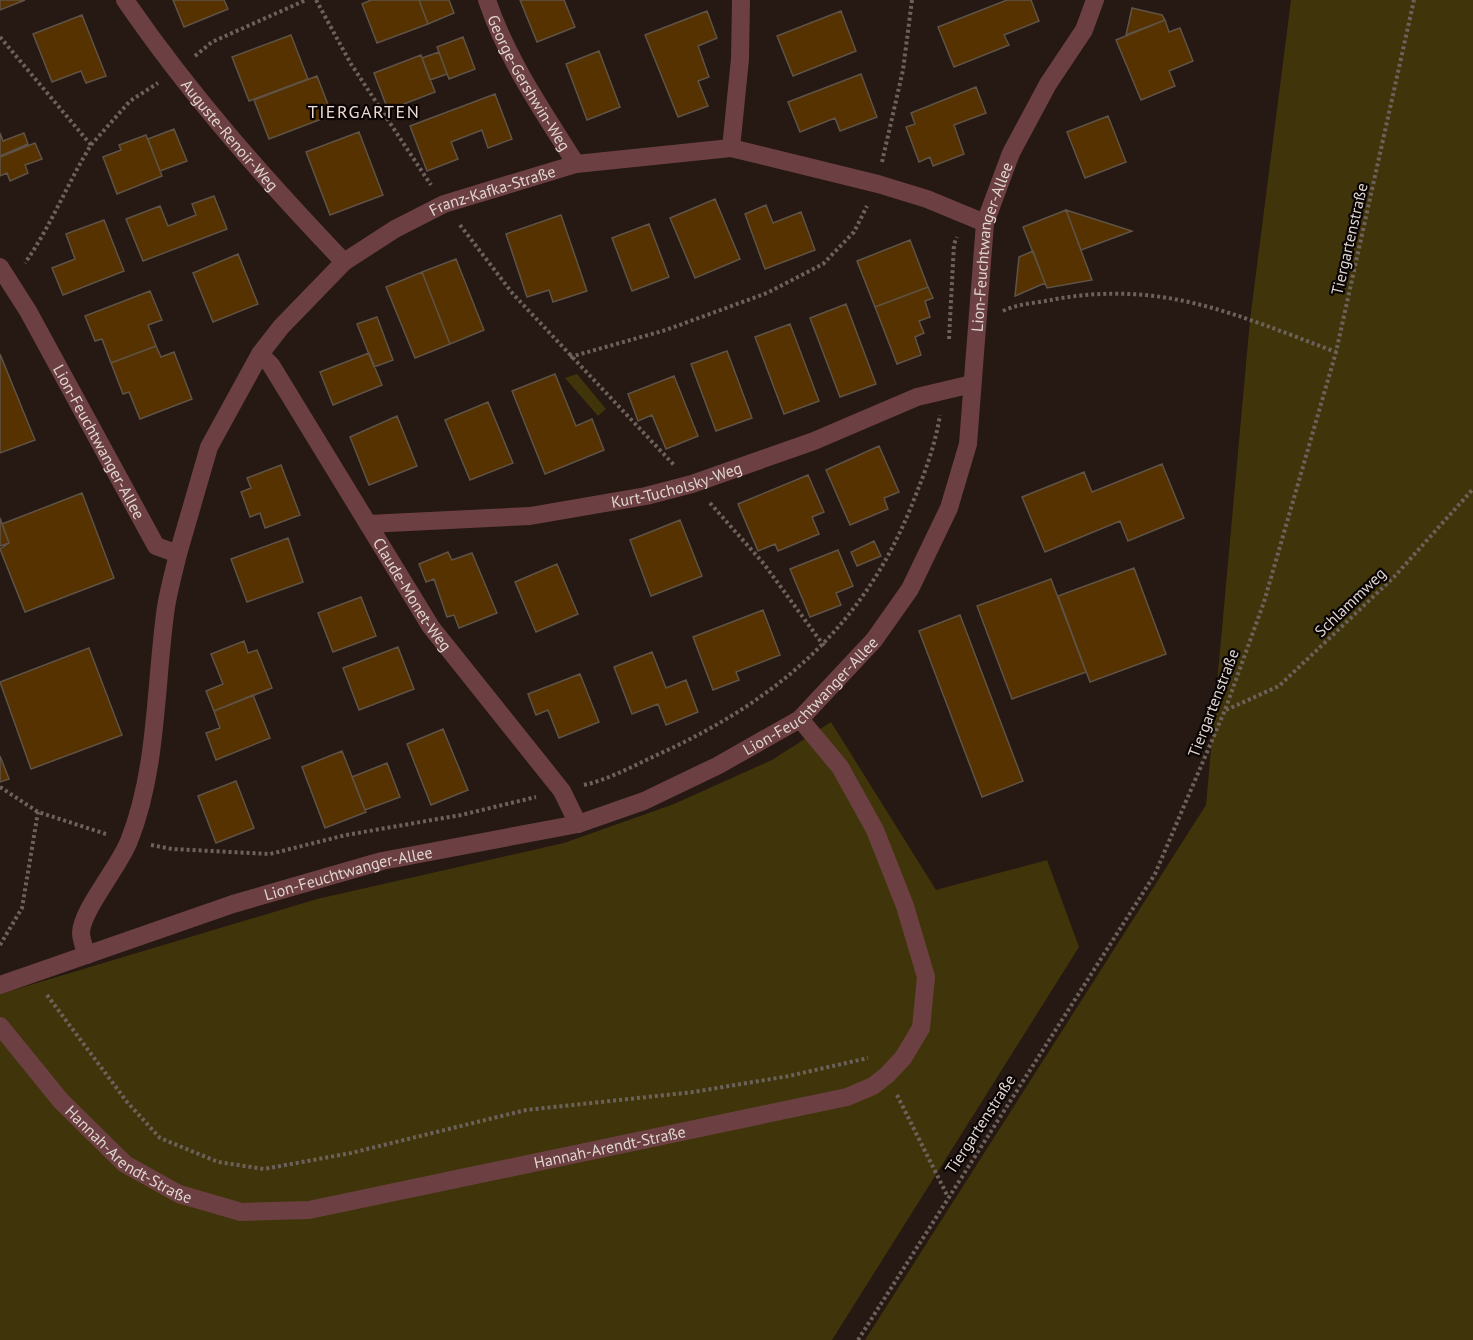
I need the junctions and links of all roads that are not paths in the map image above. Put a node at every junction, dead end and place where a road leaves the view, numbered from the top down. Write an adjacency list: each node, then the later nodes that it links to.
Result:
1 (125, 0): 8 (street, Auguste-Renoir-Weg)
2 (487, 0): 6 (street, George-Gershwin-Weg)
3 (741, 0): 5 (street)
4 (1095, 0): 7 (street, Lion-Feuchtwanger-Allee)
5 (731, 148): 6 (street, Franz-Kafka-Straße); 7 (street, Franz-Kafka-Straße)
6 (576, 164): 8 (street, Franz-Kafka-Straße)
7 (985, 224): 11 (street, Lion-Feuchtwanger-Allee)
8 (344, 262): 10 (street, Franz-Kafka-Straße)
9 (0, 267): 13 (street, Lion-Feuchtwanger-Allee)
10 (260, 354): 12 (street, Claude-Monet-Weg); 13 (street, Franz-Kafka-Straße)
11 (972, 384): 12 (street, Kurt-Tucholsky-Weg); 14 (street, Lion-Feuchtwanger-Allee)
12 (368, 524): 15 (street, Claude-Monet-Weg)
13 (178, 554): 16 (street)
14 (800, 719): 15 (street, Lion-Feuchtwanger-Allee); 18 (street, Hannah-Arendt-Straße)
15 (578, 824): 16 (street, Lion-Feuchtwanger-Allee)
16 (87, 955): 17 (street, Lion-Feuchtwanger-Allee)
17 (0, 985)
18 (0, 1026)

